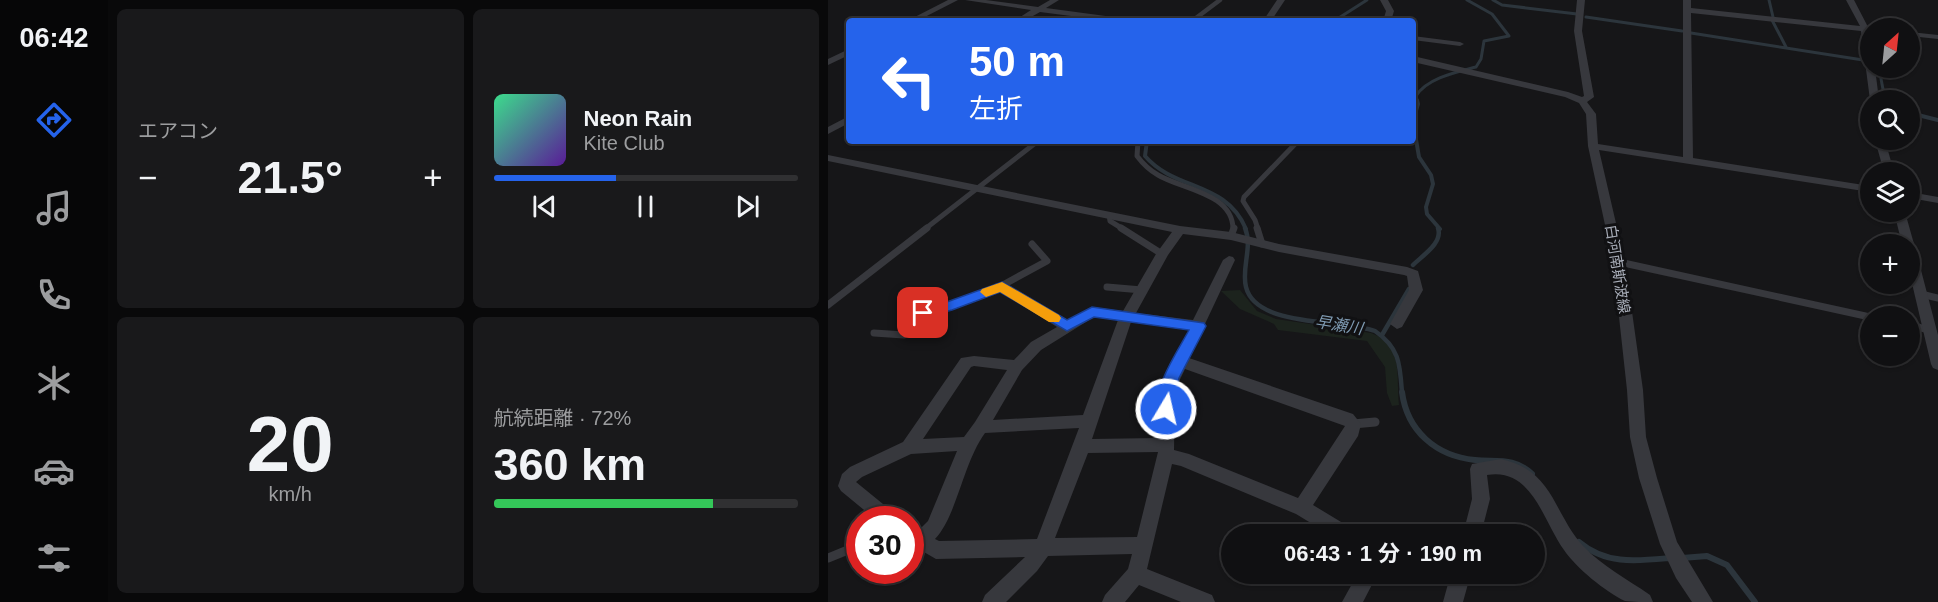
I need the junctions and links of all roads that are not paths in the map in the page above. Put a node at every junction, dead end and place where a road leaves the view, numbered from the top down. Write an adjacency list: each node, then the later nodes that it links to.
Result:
1 (954, 0): 11 (street)
2 (969, 0): 10 (street)
3 (1055, 0): 10 (street)
4 (1220, 0): 14 (lane)
5 (1281, 0): 15 (street)
6 (1384, 0): 16 (street)
7 (1581, 0): 26 (street)
8 (1850, 0): 17 (street)
9 (1688, 5): 18 (street); 34 (street)
10 (1039, 9): 12 (street); 13 (street)
11 (917, 18)
12 (1023, 18)
13 (1106, 18)
14 (1196, 18)
15 (1270, 18)
16 (1388, 18)
17 (1861, 18)
18 (1860, 28)
19 (1920, 35): 20 (street)
20 (1938, 36)
21 (1416, 38): 22 (street)
22 (1460, 44)
23 (846, 53): 25 (street)
24 (1416, 60): 26 (street)
25 (828, 62)
26 (1582, 101): 32 (street, 白河南斯波線)
27 (846, 121): 28 (street)
28 (828, 131)
29 (1034, 144): 36 (lane)
30 (1138, 144): 41 (lane)
31 (1295, 144): 42 (lane)
32 (1593, 146): 34 (street); 46 (street, 白河南斯波線)
33 (828, 159): 36 (street)
34 (1688, 161): 35 (street)
35 (1860, 187)
36 (977, 188): 39 (street); 53 (lane)
37 (1920, 197): 38 (street)
38 (1938, 200)
39 (1109, 215): 40 (street); 44 (lane)
40 (1180, 230): 41 (street); 44 (street)
41 (1235, 237): 42 (street)
42 (1259, 243): 56 (street)
43 (1032, 244): 47 (lane)
44 (1162, 254): 50 (street)
45 (1229, 260): 58 (street)
46 (1619, 262): 54 (lane); 92 (street, 白河南斯波線)
47 (1002, 286): 57 (street); 61 (lane)
48 (1107, 287): 50 (lane)
49 (1920, 290): 51 (street)
50 (1142, 291): 55 (street)
51 (1921, 294): 52 (lane); 60 (street)
52 (1938, 298)
53 (828, 305)
54 (1860, 315)
55 (1127, 316): 57 (street); 58 (street); 65 (street)
56 (1397, 324)
57 (1067, 326): 64 (street)
58 (1198, 326): 62 (street)
59 (1920, 328): 60 (lane)
60 (1929, 330): 63 (street)
61 (874, 333)
62 (1179, 363): 67 (street); 72 (street)
63 (1938, 364)
64 (1017, 366): 68 (street); 71 (street)
65 (1089, 422): 68 (street); 70 (street)
66 (1375, 422): 67 (lane)
67 (1353, 424): 74 (street)
68 (981, 427): 69 (street)
69 (968, 444): 71 (street); 77 (street)
70 (1082, 446): 72 (street); 80 (street)
71 (909, 447): 73 (street)
72 (1165, 451): 74 (street); 79 (street)
73 (872, 506)
74 (1302, 508): 75 (street)
75 (1328, 524)
76 (1475, 524): 91 (street)
77 (924, 532)
78 (924, 542): 80 (street)
79 (1144, 544): 80 (street); 83 (street)
80 (1043, 547): 86 (street)
81 (846, 551): 82 (lane)
82 (828, 558)
83 (1137, 574): 87 (street); 88 (street)
84 (1362, 584): 89 (street)
85 (1458, 584): 90 (street)
86 (992, 602)
87 (1112, 602)
88 (1205, 602)
89 (1352, 602)
90 (1453, 602)
91 (1643, 602)
92 (1703, 602)

